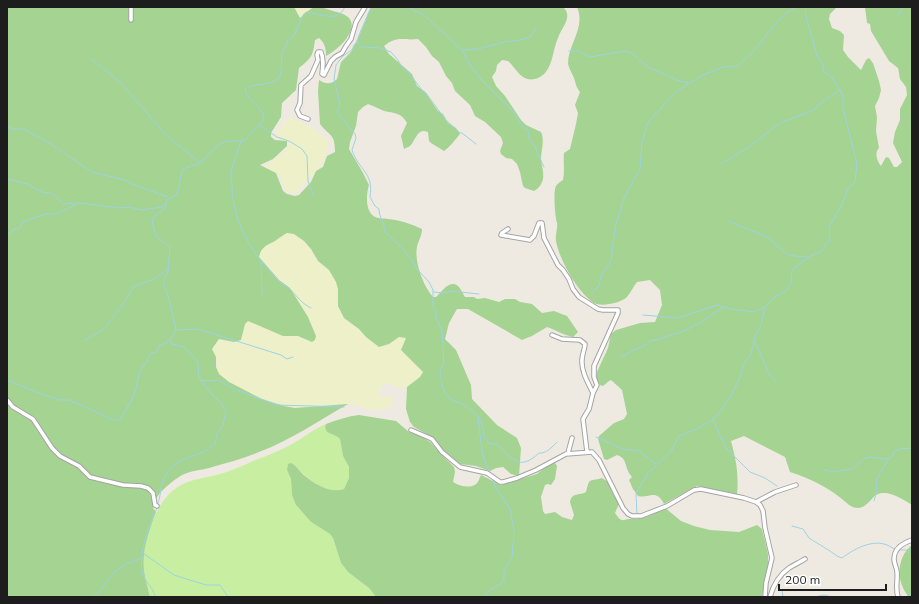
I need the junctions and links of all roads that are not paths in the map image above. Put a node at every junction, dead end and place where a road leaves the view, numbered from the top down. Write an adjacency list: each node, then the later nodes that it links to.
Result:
1 (131, 7): 3 (street)
2 (365, 7): 4 (street)
3 (131, 20)
4 (308, 119)
5 (508, 229): 7 (street)
6 (552, 335): 7 (street)
7 (593, 393): 11 (street)
8 (7, 400): 15 (street)
9 (411, 430): 12 (street)
10 (572, 438): 12 (street)
11 (586, 452): 12 (street); 14 (street)
12 (568, 453)
13 (796, 485): 14 (street)
14 (756, 502): 18 (street)
15 (157, 506)
16 (912, 540): 20 (street)
17 (806, 559): 19 (street)
18 (765, 597)
19 (770, 597)
20 (898, 597)

